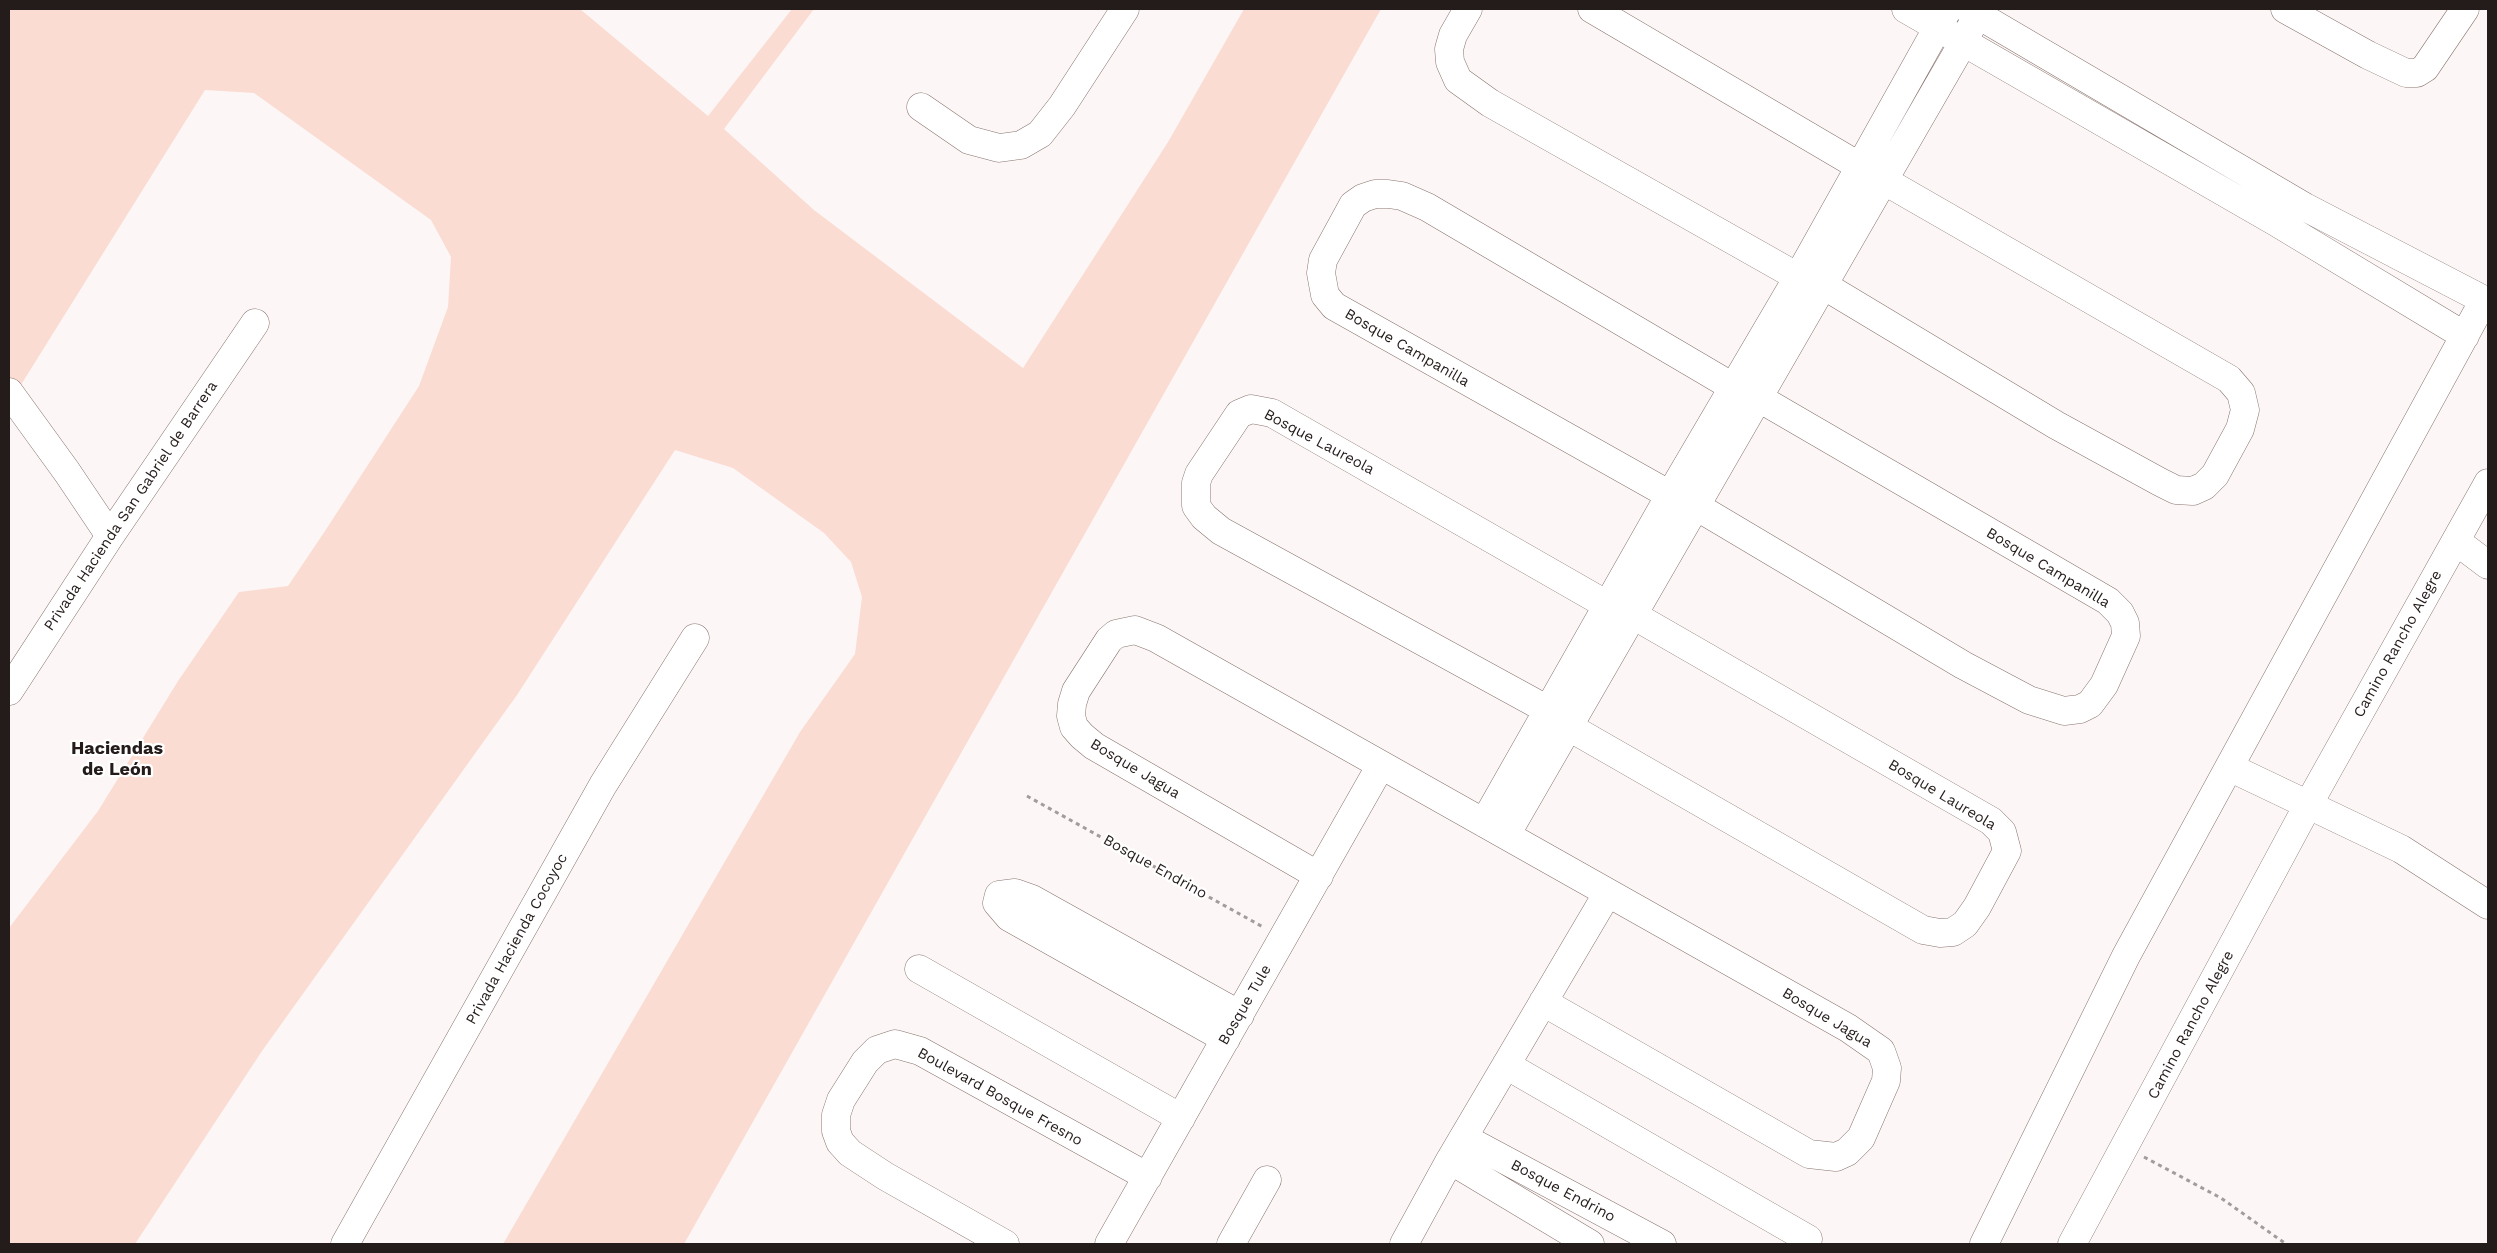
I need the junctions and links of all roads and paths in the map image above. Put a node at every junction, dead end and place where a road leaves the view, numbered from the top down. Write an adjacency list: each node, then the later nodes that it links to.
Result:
1 (1125, 9): 10 (street)
2 (1468, 9): 15 (street)
3 (1592, 9): 11 (street)
4 (1906, 9): 8 (street)
5 (2285, 9): 6 (street)
6 (2464, 9)
7 (1975, 11): 9 (street); 13 (street)
8 (1943, 18): 9 (street); 11 (street)
9 (1964, 40): 12 (street); 14 (street)
10 (921, 107)
11 (1859, 166): 15 (street)
12 (1882, 180): 15 (street); 15 (street)
13 (2372, 241): 14 (street); 17 (street)
14 (2354, 270): 17 (street)
15 (1810, 281): 19 (street)
16 (255, 322): 22 (street, Privada Hacienda San Gabriel de Barrera)
17 (2465, 336): 31 (street)
18 (9, 392): 22 (street)
19 (1745, 392): 21 (street); 21 (street, Bosque Campanilla); 21 (street, Bosque Campanilla)
20 (2488, 482): 23 (street, Camino Rancho Alegre)
21 (1682, 500): 25 (street)
22 (110, 536): 27 (street, Privada Hacienda San Gabriel de Barrera)
23 (2456, 541): 24 (street); 33 (street, Camino Rancho Alegre)
24 (2488, 565)
25 (1621, 610): 28 (street); 28 (street, Bosque Laureola); 29 (street); 29 (street, Bosque Laureola)
26 (695, 638): 51 (street, Privada Hacienda Cocoyoc)
27 (9, 691)
28 (1548, 710): 34 (street)
29 (1569, 727): 34 (street)
30 (1381, 765): 34 (street, Bosque Jagua); 35 (street, Bosque Tule); 35 (street, Bosque Jagua)
31 (2229, 767): 33 (street); 58 (street)
32 (1027, 796): 38 (path, Bosque Endrino)
33 (2308, 805): 37 (street); 46 (street, Camino Rancho Alegre)
34 (1496, 829): 36 (street, Bosque Jagua)
35 (1319, 876): 38 (street, Bosque Tule)
36 (1607, 894): 40 (street); 40 (street, Bosque Jagua)
37 (2488, 905)
38 (1283, 938): 41 (street, Bosque Tule)
39 (919, 969): 44 (street)
40 (1543, 1002): 43 (street)
41 (1240, 1015): 42 (street, Bosque Tule); 42 (street)
42 (1226, 1039): 44 (street, Bosque Tule)
43 (1506, 1065): 45 (street); 50 (street)
44 (1181, 1118): 48 (street, Bosque Tule)
45 (1464, 1138): 47 (street); 57 (street, Bosque Endrino)
46 (2126, 1147): 59 (street, Camino Rancho Alegre); 60 (path)
47 (1450, 1160): 55 (street); 56 (street, Bosque Endrino)
48 (1148, 1177): 52 (street, Boulevard Bosque Fresno); 53 (street, Bosque Tule)
49 (1267, 1180): 54 (street)
50 (1808, 1239)
51 (345, 1244)
52 (1005, 1244)
53 (1110, 1244)
54 (1231, 1244)
55 (1404, 1244)
56 (1590, 1244)
57 (1662, 1244)
58 (1984, 1244)
59 (2072, 1244)
60 (2286, 1244)

